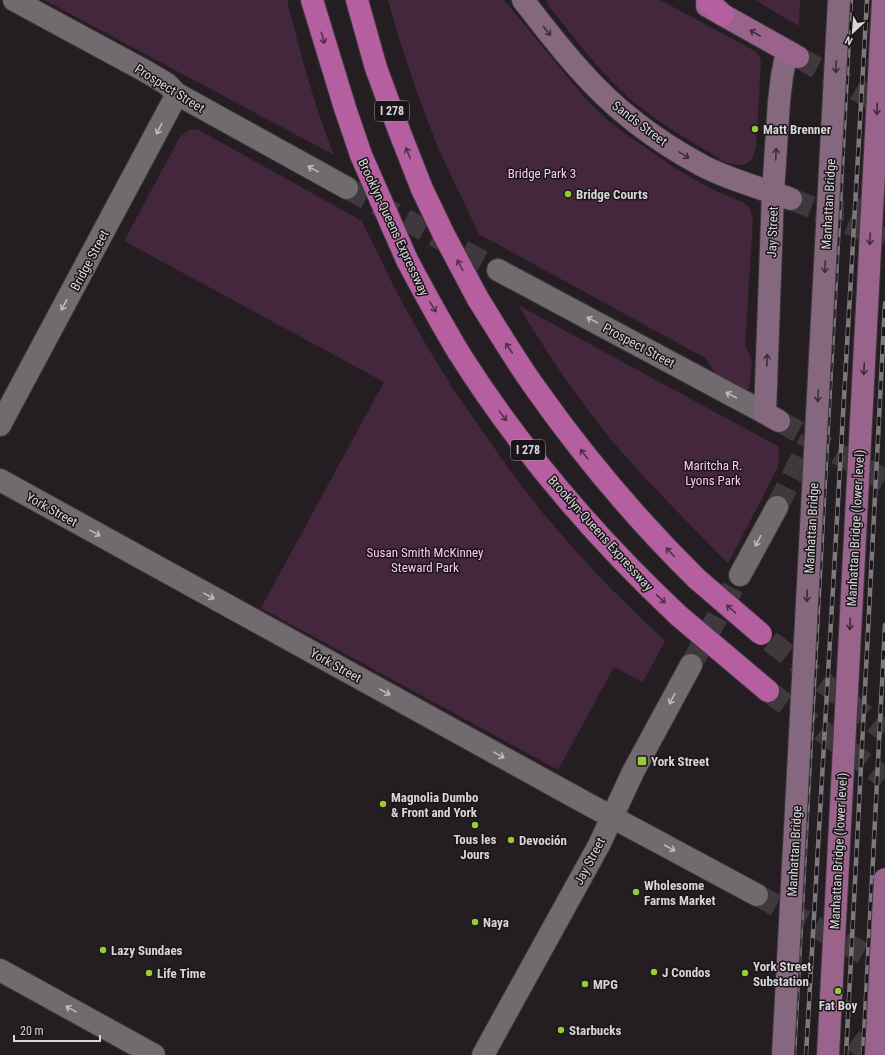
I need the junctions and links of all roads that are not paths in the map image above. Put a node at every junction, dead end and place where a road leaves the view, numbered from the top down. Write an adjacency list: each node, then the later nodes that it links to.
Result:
1 (14, 0): 12 (street, Prospect Street)
2 (312, 0): 23 (highway, Brooklyn-Queens Expressway / I 278, one-way to 23, bridge)
3 (357, 0): 11 (highway, I 278)
4 (364, 0): 11 (highway)
5 (523, 0): 14 (main road, Sands Street, one-way to 14)
6 (698, 0): 10 (main road)
7 (707, 0): 10 (highway)
8 (839, 0): 30 (main road, Manhattan Bridge, one-way to 30, bridge)
9 (883, 0): 31 (main road, Manhattan Bridge (lower level), one-way to 31, bridge)
10 (723, 14): 14 (main road, Jay Street, one-way to 10)
11 (365, 31): 21 (highway, I 278, one-way to 11, bridge)
12 (177, 94): 13 (street, Prospect Street, one-way to 12); 17 (street, Bridge Street, one-way to 17)
13 (347, 188)
14 (782, 196): 16 (main road, Jay Street, one-way to 14)
15 (498, 270): 16 (street, Prospect Street, one-way to 15)
16 (772, 417)
17 (0, 425)
18 (0, 480): 24 (street, York Street, one-way to 24)
19 (777, 507): 20 (street, one-way to 20)
20 (740, 575)
21 (766, 638)
22 (691, 665): 24 (street, Jay Street, one-way to 24)
23 (768, 691)
24 (612, 817): 26 (street, York Street, one-way to 26); 29 (street, Jay Street)
25 (885, 879): 32 (main road, bridge)
26 (757, 895)
27 (0, 970): 28 (street, one-way to 27)
28 (154, 1055)
29 (483, 1055)
30 (782, 1055)
31 (828, 1055)
32 (876, 1055)

